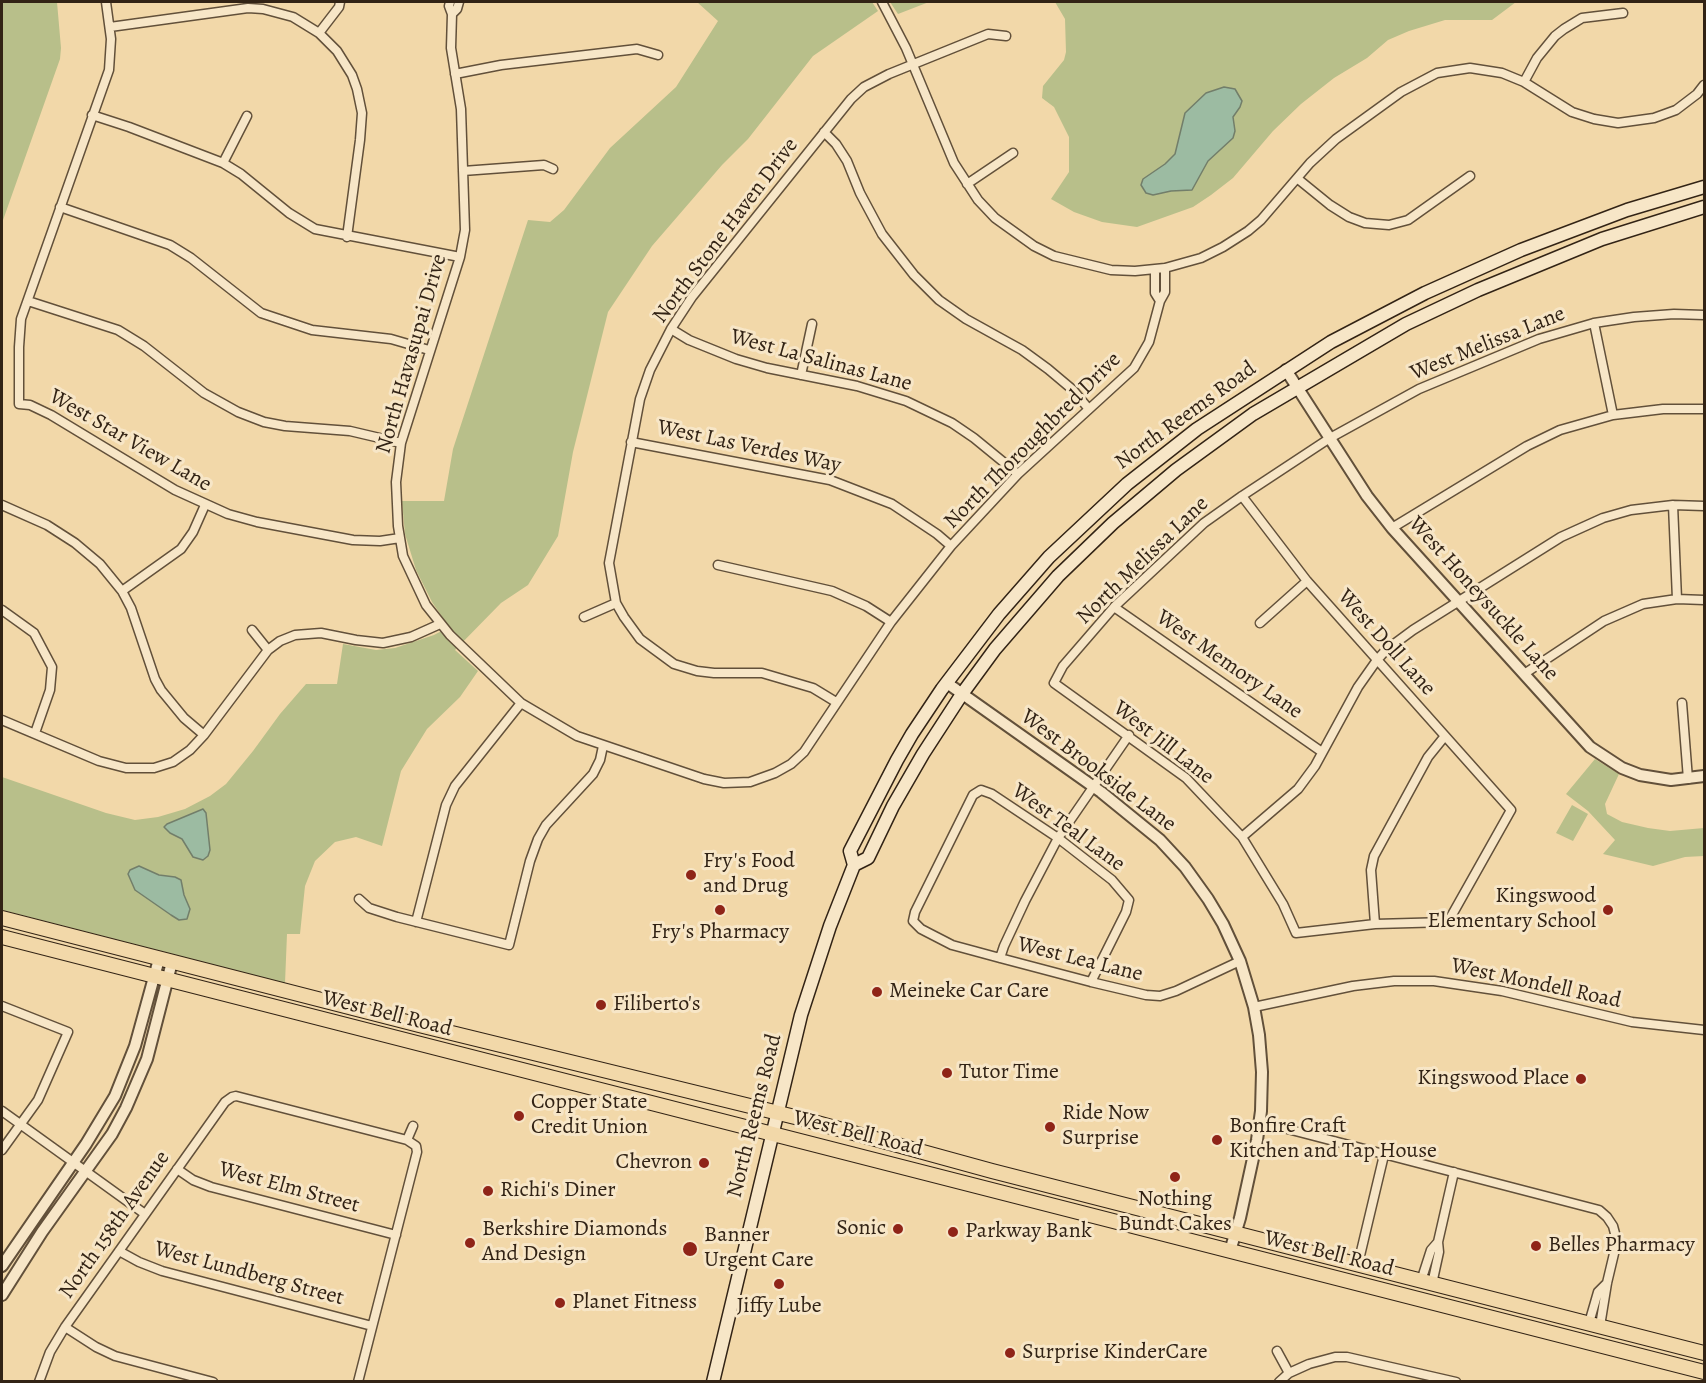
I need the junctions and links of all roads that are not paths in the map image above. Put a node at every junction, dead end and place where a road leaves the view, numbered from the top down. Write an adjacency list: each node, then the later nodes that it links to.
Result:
1 (106, 2): 8 (street)
2 (340, 2): 9 (street)
3 (450, 2): 7 (street, North Havasupai Drive)
4 (459, 2): 7 (street, North Havasupai Drive)
5 (882, 2): 12 (street)
6 (1623, 13): 14 (street)
7 (452, 14): 13 (street, North Havasupai Drive)
8 (110, 27): 9 (street); 16 (street)
9 (319, 33): 29 (street)
10 (1006, 36): 12 (street, North Stone Haven Drive)
11 (658, 55): 13 (street)
12 (913, 65): 18 (street, North Stone Haven Drive); 25 (street)
13 (454, 74): 22 (street, North Havasupai Drive)
14 (1524, 82): 15 (street); 24 (street)
15 (1704, 85)
16 (92, 115): 20 (street); 27 (street)
17 (247, 116): 20 (street)
18 (824, 132): 38 (street, North Stone Haven Drive); 43 (street)
19 (1013, 153): 25 (street)
20 (223, 163): 29 (street)
21 (553, 169): 22 (street)
22 (463, 171): 30 (street, North Havasupai Drive)
23 (1470, 176): 24 (street)
24 (1298, 179): 31 (street)
25 (967, 184): 32 (street)
26 (1704, 188): 40 (main road, North Reems Road)
27 (60, 207): 33 (street); 39 (street)
28 (1704, 207): 42 (main road, North Reems Road)
29 (347, 237): 30 (street)
30 (460, 257): 39 (street, North Havasupai Drive)
31 (1165, 268): 32 (street); 34 (street, North Thoroughbred Drive)
32 (1155, 269): 34 (street, North Thoroughbred Drive)
33 (28, 301): 48 (street); 52 (street, West Star View Lane)
34 (1160, 301): 43 (street, North Thoroughbred Drive)
35 (1704, 315): 36 (street, West Melissa Lane)
36 (1593, 323): 45 (street); 46 (street, West Melissa Lane)
37 (812, 324): 41 (street)
38 (671, 329): 41 (street, West La Salinas Lane); 47 (street, North Stone Haven Drive)
39 (429, 350): 48 (street, North Havasupai Drive)
40 (1286, 370): 42 (street, West Honeysuckle Lane); 75 (main road, North Reems Road)
41 (801, 375): 49 (street, West La Salinas Lane)
42 (1297, 387): 46 (street, West Honeysuckle Lane); 77 (main road, North Reems Road)
43 (1088, 408): 49 (street, North Thoroughbred Drive)
44 (1704, 409): 45 (street)
45 (1613, 416): 55 (street)
46 (1330, 438): 50 (street, North Melissa Lane); 55 (street, West Honeysuckle Lane)
47 (631, 442): 57 (street, West Las Verdes Way); 64 (street, North Stone Haven Drive)
48 (401, 443): 56 (street, North Havasupai Drive)
49 (1018, 474): 57 (street, North Thoroughbred Drive)
50 (1242, 496): 59 (street, West Doll Lane); 65 (street, North Melissa Lane)
51 (2, 505): 60 (street)
52 (205, 505): 56 (street, West Star View Lane); 60 (street)
53 (1672, 505): 54 (street); 61 (street); 63 (street)
54 (1704, 506)
55 (1392, 528): 63 (street, West Honeysuckle Lane)
56 (400, 538): 70 (street, North Havasupai Drive)
57 (951, 546): 68 (street, North Thoroughbred Drive)
58 (718, 565): 68 (street)
59 (1307, 581): 69 (street); 73 (street, West Doll Lane)
60 (122, 591): 83 (street)
61 (1677, 599): 62 (street); 74 (street)
62 (1704, 600)
63 (1458, 602): 73 (street); 74 (street, West Honeysuckle Lane)
64 (616, 603): 67 (street); 78 (street, North Stone Haven Drive)
65 (1114, 607): 76 (street, North Melissa Lane); 87 (street, West Memory Lane)
66 (2, 610): 82 (street)
67 (584, 617)
68 (891, 622): 78 (street, North Thoroughbred Drive)
69 (1260, 623)
70 (440, 624): 72 (street); 79 (street, North Havasupai Drive)
71 (252, 630): 72 (street)
72 (268, 650): 83 (street)
73 (1377, 660): 85 (street, West Doll Lane); 87 (street)
74 (1524, 674): 89 (street, West Honeysuckle Lane)
75 (947, 683): 77 (street, West Brookside Lane); 94 (main road, North Reems Road)
76 (1054, 683): 84 (street, West Jill Lane)
77 (962, 694): 91 (street, West Brookside Lane); 94 (main road, North Reems Road)
78 (836, 702): 90 (street, North Thoroughbred Drive)
79 (521, 703): 86 (street, North Havasupai Drive); 98 (street)
80 (1682, 703): 89 (street)
81 (2, 720): 82 (street)
82 (35, 733): 83 (street)
83 (204, 735)
84 (1129, 735): 91 (street); 92 (street, West Jill Lane)
85 (1445, 736): 99 (street); 99 (street, West Doll Lane)
86 (603, 746): 90 (street, North Havasupai Drive); 98 (street)
87 (1322, 752): 92 (street)
88 (1704, 776): 89 (street, West Honeysuckle Lane)
89 (1688, 779)
90 (750, 782)
91 (1093, 786): 93 (street); 103 (street, West Brookside Lane)
92 (1242, 837): 99 (street, West Jill Lane)
93 (1058, 838): 97 (street, West Teal Lane); 101 (street); 105 (street, West Teal Lane)
94 (854, 865): 112 (main road, North Reems Road)
95 (359, 899): 98 (street)
96 (2, 918): 102 (main road, West Bell Road)
97 (913, 921): 101 (street, West Lea Lane)
98 (416, 922)
99 (1375, 924)
100 (2, 937): 104 (main road, West Bell Road)
101 (1000, 958): 105 (street, West Lea Lane)
102 (166, 960): 104 (street); 109 (main road, West Bell Road)
103 (1240, 961): 105 (street, West Lea Lane); 107 (street, West Brookside Lane)
104 (161, 977): 110 (main road, West Bell Road); 120 (street); 122 (street)
105 (1091, 982)
106 (2, 1006): 113 (street)
107 (1254, 1007): 108 (street, West Mondell Road); 114 (street, West Brookside Lane)
108 (1704, 1030)
109 (567, 1062): 110 (main road); 112 (main road, West Bell Road)
110 (562, 1080): 116 (main road, West Bell Road)
111 (2, 1111): 113 (street)
112 (777, 1113): 116 (main road, North Reems Road); 123 (main road, West Bell Road)
113 (21, 1124): 118 (street); 120 (street)
114 (1260, 1124): 119 (street); 129 (street, West Brookside Lane)
115 (413, 1126): 117 (street)
116 (772, 1134): 125 (main road, West Bell Road); 147 (main road, North Reems Road)
117 (407, 1140): 121 (street, North 158th Avenue); 130 (street)
118 (2, 1150)
119 (1384, 1155): 124 (street); 133 (street)
120 (73, 1162): 122 (street); 134 (street)
121 (177, 1169): 128 (street, North 158th Avenue); 130 (street, West Elm Street)
122 (86, 1171): 128 (street); 136 (street)
123 (992, 1171): 125 (main road); 126 (main road, West Bell Road)
124 (1454, 1172): 135 (street); 137 (street)
125 (943, 1176): 127 (main road, West Bell Road)
126 (1048, 1185): 127 (main road); 129 (main road, West Bell Road)
127 (993, 1190): 132 (main road, West Bell Road)
128 (145, 1214): 131 (street, North 158th Avenue)
129 (1235, 1233): 132 (street, West Brookside Lane); 133 (main road, West Bell Road)
130 (396, 1235): 138 (street)
131 (119, 1251): 138 (street, West Lundberg Street); 139 (street, North 158th Avenue)
132 (1230, 1251): 142 (main road, West Bell Road)
133 (1358, 1264): 135 (main road, West Bell Road)
134 (2, 1266)
135 (1427, 1282): 137 (main road, West Bell Road)
136 (2, 1294)
137 (1594, 1325): 141 (main road, West Bell Road)
138 (372, 1326): 146 (street)
139 (66, 1327): 144 (street, North 158th Avenue); 145 (street)
140 (1277, 1351): 143 (street)
141 (1704, 1353)
142 (1704, 1372)
143 (1289, 1373): 148 (street); 149 (street)
144 (39, 1382)
145 (213, 1382)
146 (358, 1382)
147 (712, 1382)
148 (1278, 1382)
149 (1456, 1382)

